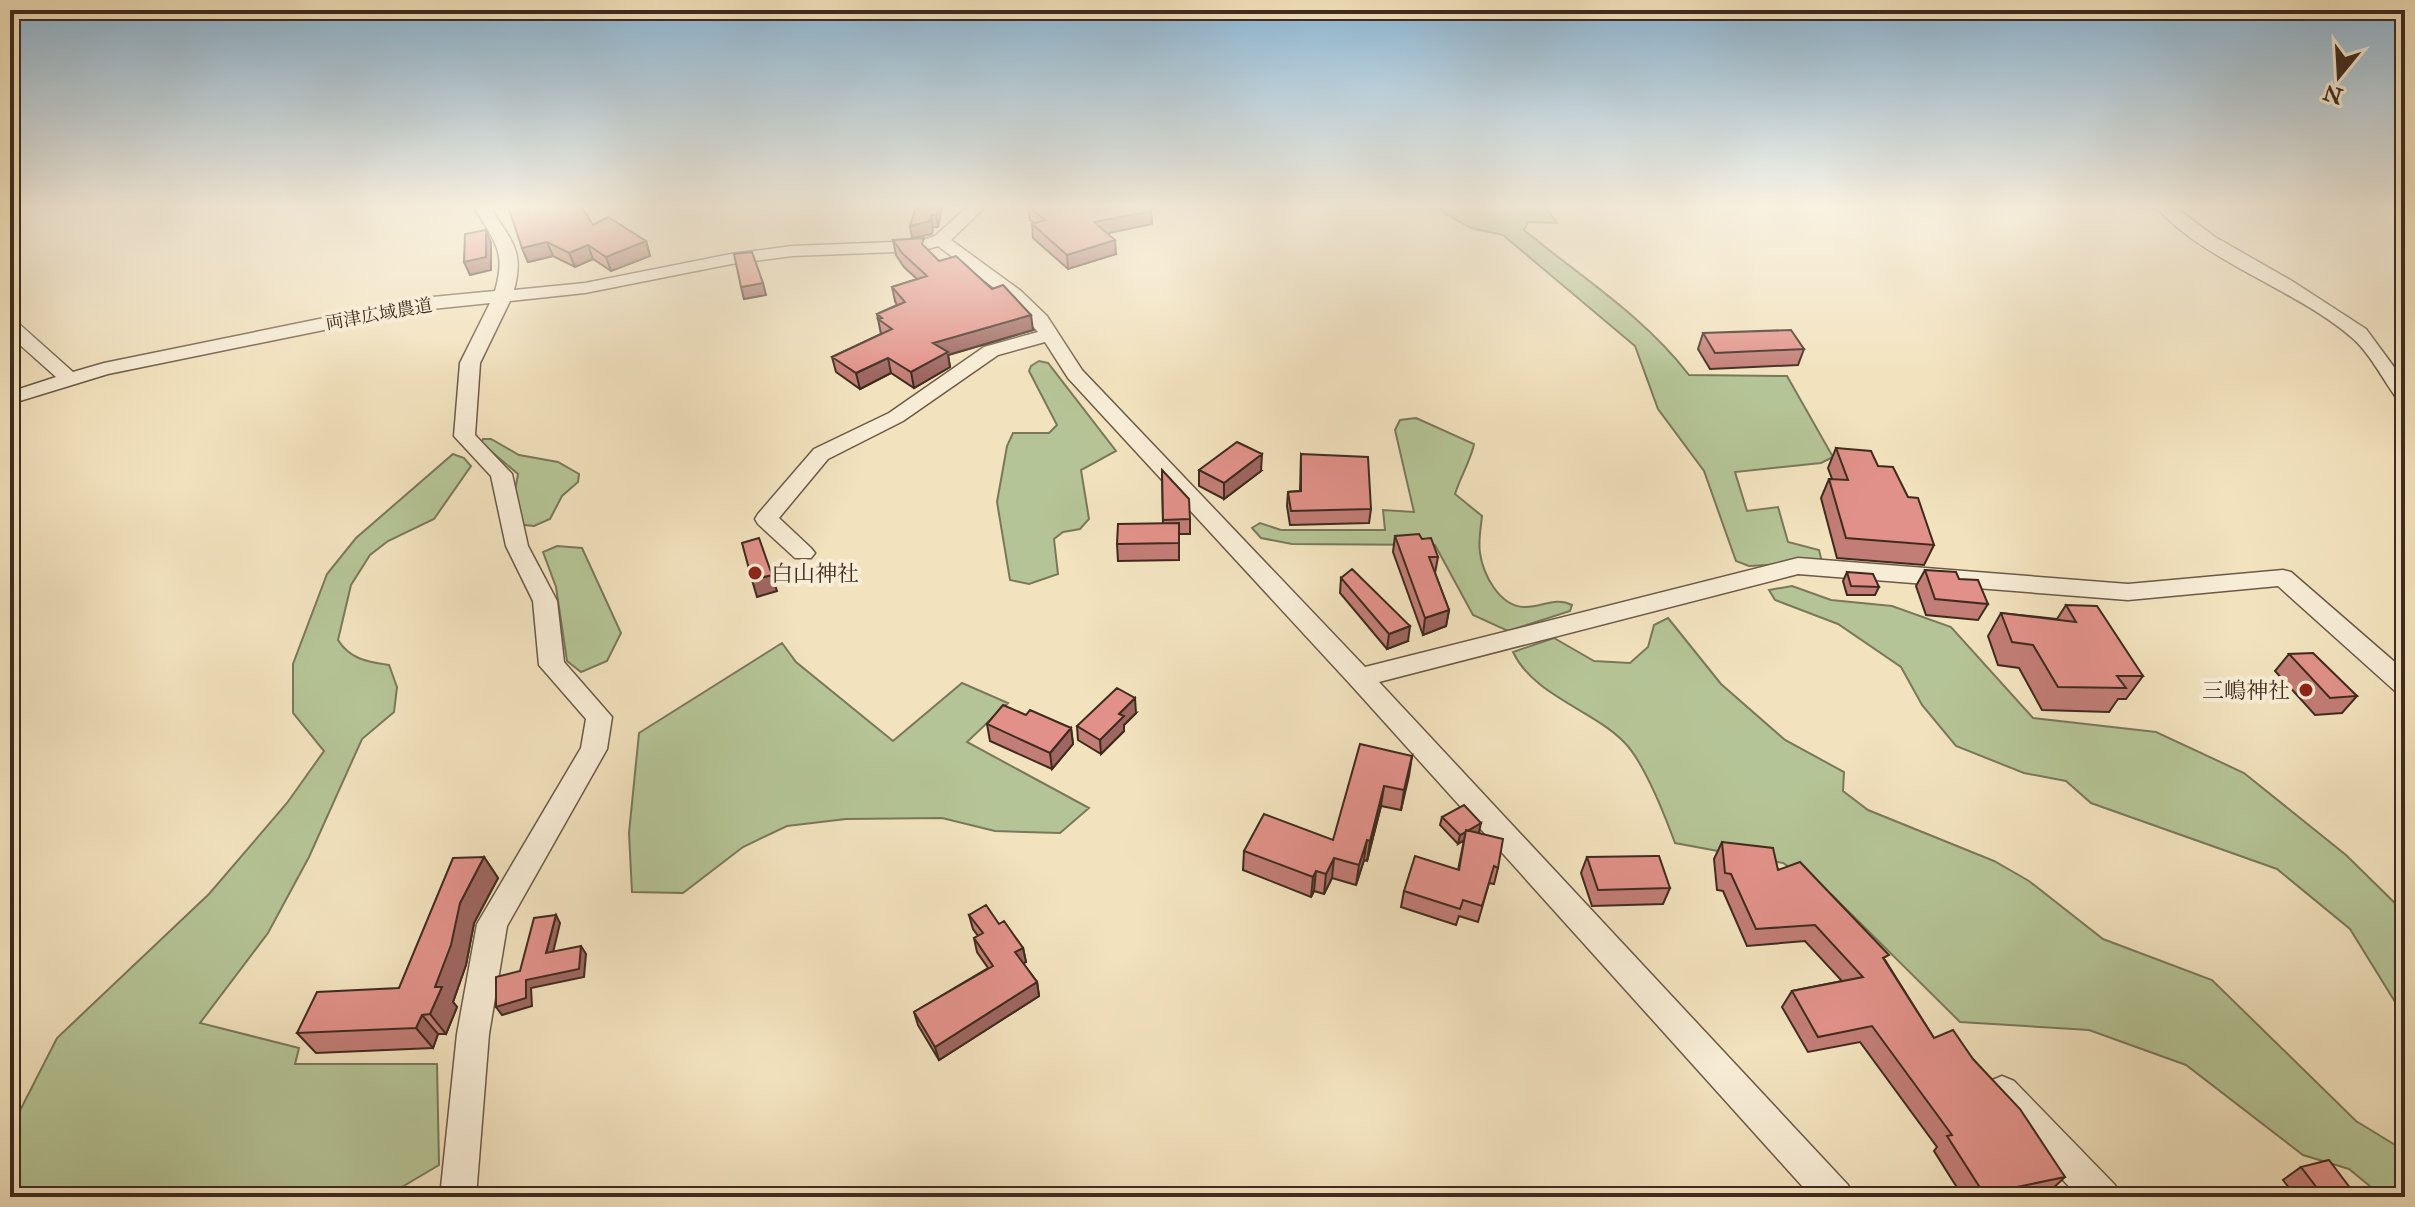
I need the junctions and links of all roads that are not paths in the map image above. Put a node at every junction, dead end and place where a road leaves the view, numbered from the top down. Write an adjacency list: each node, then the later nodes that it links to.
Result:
1 (510, 262): 5 (street)
2 (714, 262): 5 (street, 両津広域農道)
3 (976, 262): 7 (street)
4 (2246, 262): 9 (street)
5 (502, 298): 8 (street, 両津広域農道); 15 (street)
6 (10, 326): 8 (street)
7 (1049, 335): 11 (street); 12 (street)
8 (68, 378): 10 (street, 両津広域農道)
9 (2405, 396)
10 (10, 398)
11 (803, 553)
12 (1360, 678): 13 (street); 16 (street)
13 (2405, 685)
14 (1984, 1073): 17 (street)
15 (458, 1197)
16 (1836, 1197)
17 (2103, 1197)

